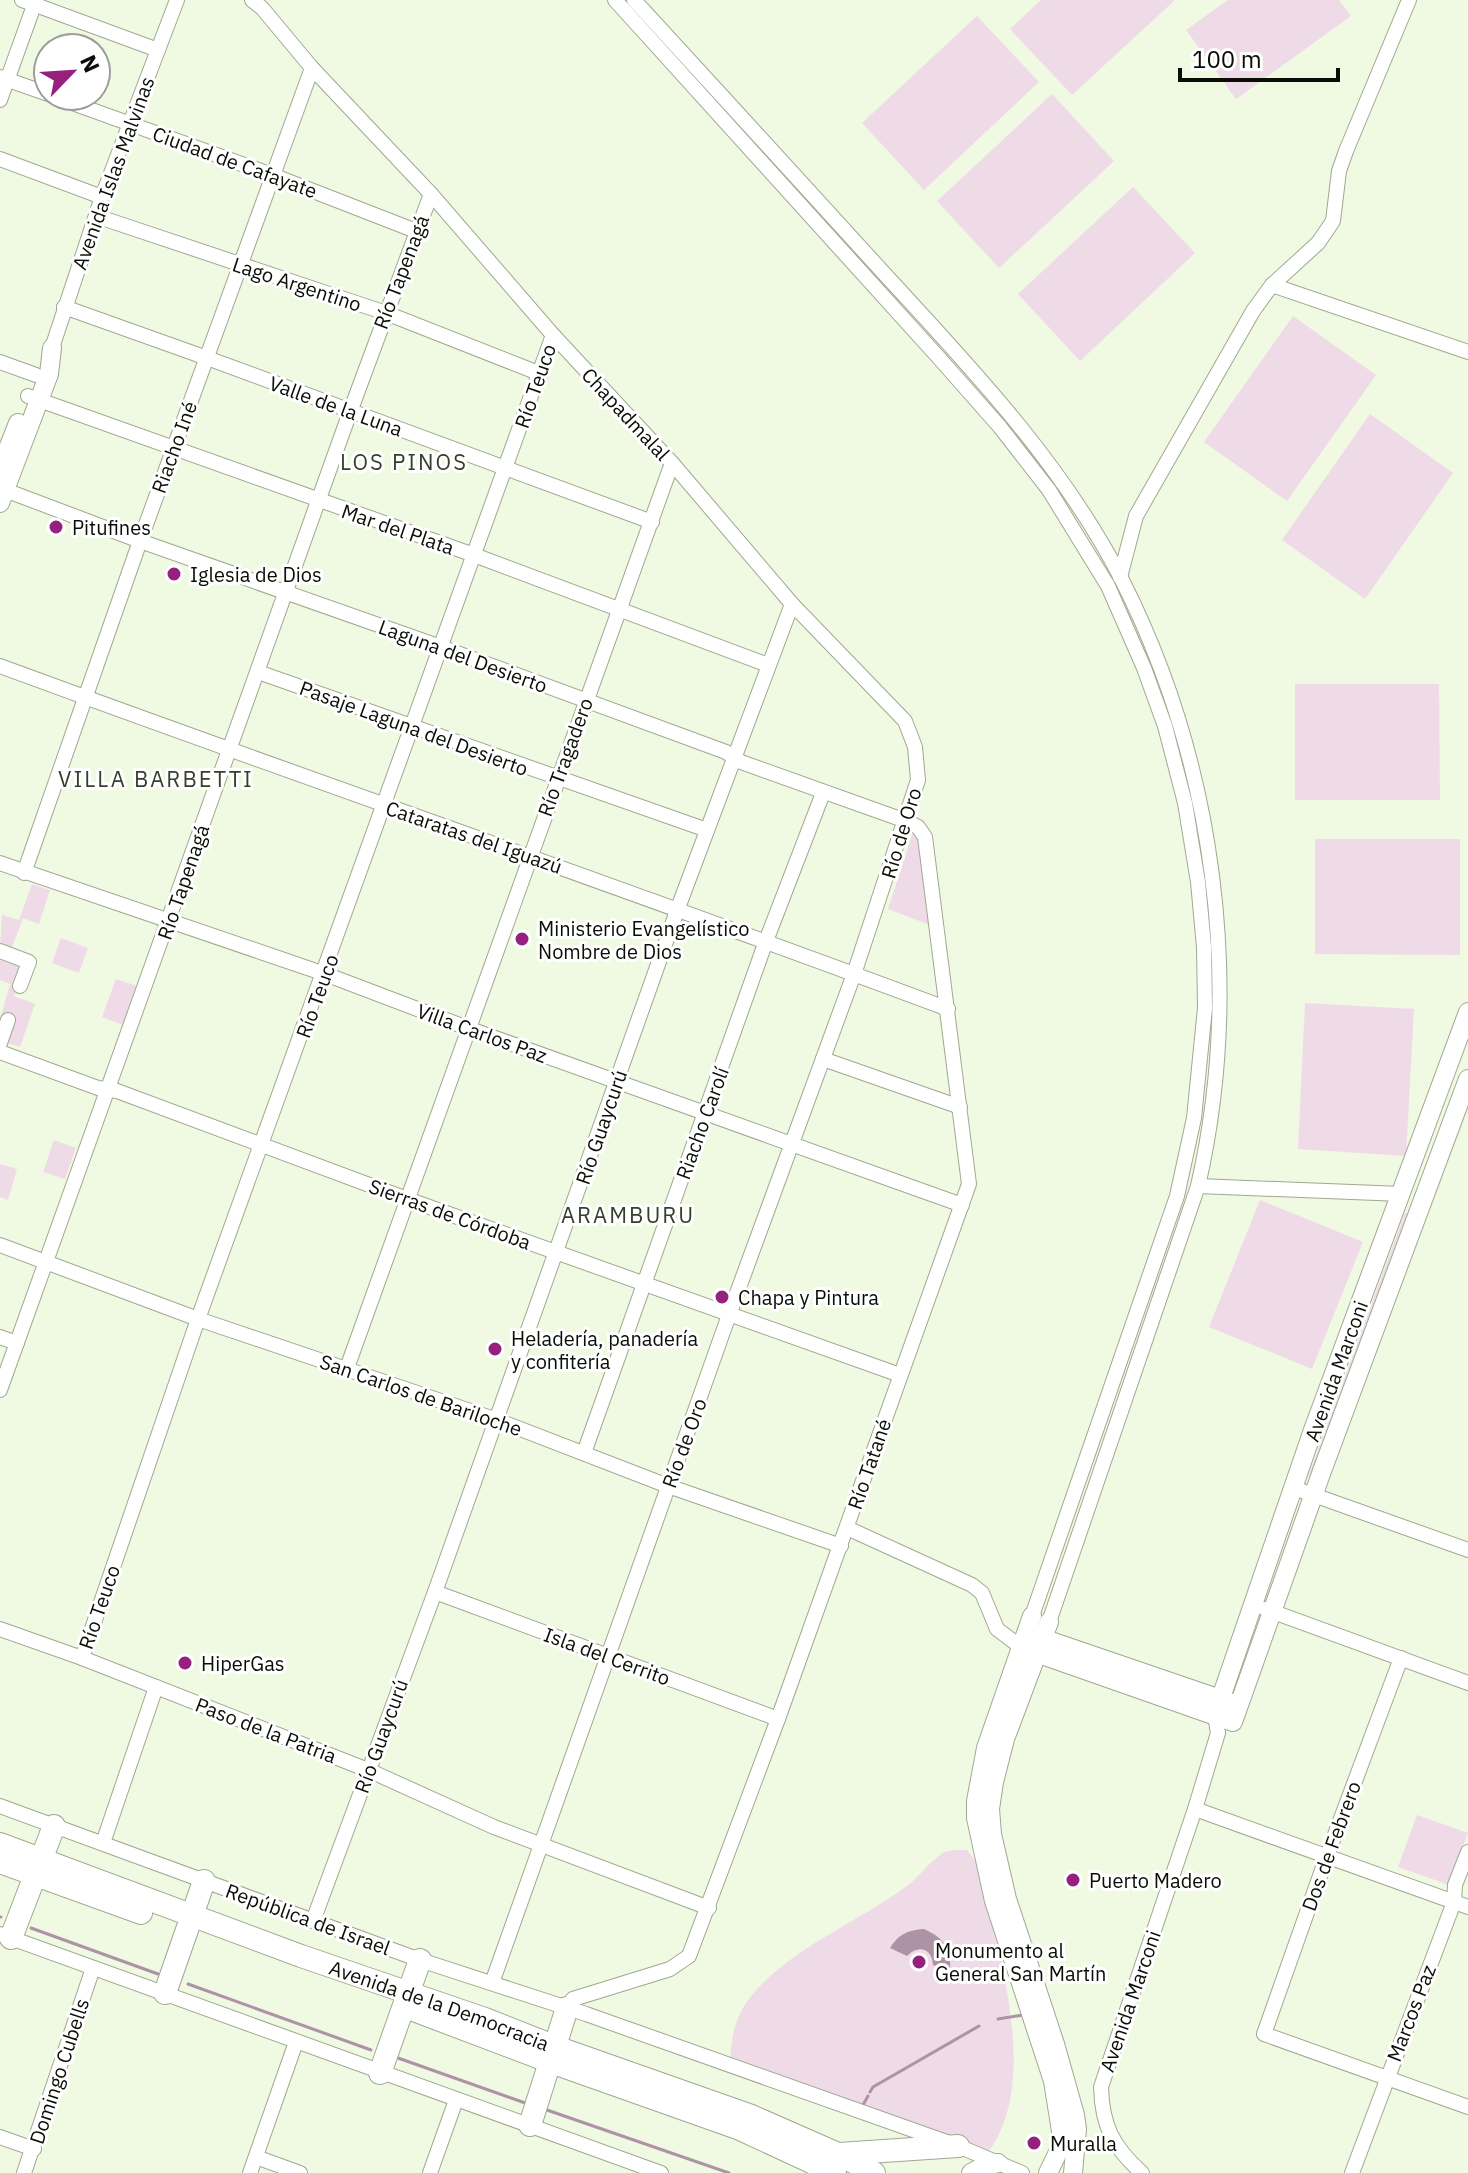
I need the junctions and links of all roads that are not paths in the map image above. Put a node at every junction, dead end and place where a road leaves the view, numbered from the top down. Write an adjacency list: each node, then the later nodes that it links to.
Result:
1 (177, 0): 7 (street, Avenida Islas Malvinas)
2 (252, 0): 8 (street, Chapadmalal)
3 (615, 0): 113 (street)
4 (634, 0): 42 (street)
5 (1409, 0): 21 (street)
6 (31, 2): 7 (street); 9 (street)
7 (158, 50): 13 (street, Avenida Islas Malvinas)
8 (312, 68): 15 (street, Riacho Iné); 16 (street, Chapadmalal)
9 (4, 78): 10 (street, Ciudad de Cafayate); 11 (street)
10 (32, 88)
11 (0, 100)
12 (99, 112): 13 (street, Ciudad de Cafayate)
13 (130, 123): 15 (street, Ciudad de Cafayate); 17 (street, Avenida Islas Malvinas)
14 (0, 159): 17 (street)
15 (272, 175): 19 (street, Ciudad de Cafayate); 20 (street, Riacho Iné)
16 (431, 194): 19 (street, Río Tapenagá); 24 (street, Chapadmalal)
17 (102, 197): 18 (street, Avenida Islas Malvinas)
18 (96, 216): 20 (street, Lago Argentino); 22 (street, Avenida Islas Malvinas)
19 (416, 231): 23 (street, Río Tapenagá)
20 (240, 266): 23 (street, Lago Argentino); 27 (street, Riacho Iné)
21 (1272, 285): 26 (street); 42 (street)
22 (64, 307): 25 (street, Avenida Islas Malvinas); 27 (street, Valle de la Luna)
23 (386, 313): 29 (street, Lago Argentino); 32 (street, Río Tapenagá)
24 (553, 335): 29 (street, Río Teuco); 35 (street, Chapadmalal)
25 (52, 348): 30 (main road, Avenida Islas Malvinas); 31 (main road, Avenida Islas Malvinas)
26 (1468, 352)
27 (207, 358): 32 (street, Valle de la Luna); 33 (street, Riacho Iné)
28 (0, 362): 30 (street)
29 (541, 374): 36 (street, Río Teuco)
30 (36, 375): 31 (main road, Avenida Islas Malvinas)
31 (34, 398): 33 (street, Mar del Plata); 34 (main road, Avenida Islas Malvinas)
32 (350, 412): 36 (street, Valle de la Luna); 38 (street, Río Tapenagá)
33 (173, 448): 38 (street, Mar del Plata); 40 (street, Riacho Iné)
34 (5, 463): 37 (main road, Avenida Islas Malvinas)
35 (672, 463): 39 (street, Río Tragadero); 44 (street, Chapadmalal)
36 (507, 467): 39 (street, Valle de la Luna); 41 (street, Río Teuco)
37 (3, 496): 40 (street, Laguna del Desierto)
38 (318, 501): 41 (street, Mar del Plata); 43 (street, Río Tapenagá)
39 (652, 522): 45 (street, Río Tragadero)
40 (140, 541): 43 (street, Laguna del Desierto); 50 (street, Riacho Iné)
41 (474, 555): 45 (street, Mar del Plata); 46 (street, Río Teuco)
42 (1120, 577): 85 (street)
43 (287, 594): 46 (street, Laguna del Desierto); 49 (street, Río Tapenagá)
44 (792, 604): 47 (street, Río Guaycurú); 52 (street, Chapadmalal)
45 (620, 609): 47 (street, Mar del Plata); 51 (street, Río Tragadero)
46 (441, 647): 51 (street, Laguna del Desierto); 53 (street, Río Teuco)
47 (768, 665): 55 (street, Río Guaycurú)
48 (0, 666): 50 (street, Cataratas del Iguazú)
49 (258, 672): 53 (street, Pasaje Laguna del Desierto); 54 (street, Río Tapenagá)
50 (85, 697): 54 (street, Cataratas del Iguazú); 63 (street, Riacho Iné)
51 (585, 701): 55 (street, Laguna del Desierto); 56 (street, Río Tragadero)
52 (905, 721): 59 (street, Río de Oro)
53 (413, 727): 56 (street, Pasaje Laguna del Desierto); 58 (street, Río Teuco)
54 (229, 749): 58 (street, Cataratas del Iguazú); 65 (street, Río Tapenagá)
55 (735, 758): 57 (street, Laguna del Desierto); 60 (street, Río Guaycurú)
56 (557, 779): 60 (street, Pasaje Laguna del Desierto); 61 (street, Río Tragadero)
57 (823, 793): 59 (street, Laguna del Desierto); 66 (street, Riacho Carolí)
58 (385, 806): 61 (street, Cataratas del Iguazú); 68 (street, Río Teuco)
59 (912, 824): 69 (street, Río de Oro); 71 (street, Río Tatané)
60 (707, 830): 64 (street, Río Guaycurú)
61 (530, 855): 64 (street, Cataratas del Iguazú); 74 (street, Río Tragadero)
62 (0, 863): 63 (street, Villa Carlos Paz)
63 (24, 873): 65 (street, Villa Carlos Paz)
64 (678, 908): 66 (street, Cataratas del Iguazú); 79 (street, Río Guaycurú)
65 (169, 921): 68 (street, Villa Carlos Paz); 80 (street, Río Tapenagá)
66 (766, 941): 69 (street, Cataratas del Iguazú); 82 (street, Riacho Carolí)
67 (0, 951): 70 (street)
68 (325, 974): 74 (street, Villa Carlos Paz); 84 (street, Río Teuco)
69 (854, 974): 71 (street, Cataratas del Iguazú); 77 (street, Río de Oro)
70 (20, 986)
71 (948, 1009): 81 (street, Río Tatané)
72 (1468, 1012): 86 (main road, Avenida Marconi)
73 (8, 1020): 75 (street)
74 (470, 1029): 79 (street, Villa Carlos Paz); 87 (street, Río Tragadero)
75 (0, 1043)
76 (0, 1052): 80 (street, Sierras de Córdoba)
77 (823, 1059): 81 (street); 83 (street, Río de Oro)
78 (1468, 1079): 88 (main road, Avenida Marconi)
79 (617, 1082): 82 (street, Villa Carlos Paz); 91 (street, Río Guaycurú)
80 (109, 1090): 84 (street, Sierras de Córdoba); 92 (street, Río Tapenagá)
81 (960, 1107): 89 (street, Río Tatané)
82 (706, 1113): 83 (street, Villa Carlos Paz); 93 (street, Riacho Carolí)
83 (792, 1143): 89 (street, Villa Carlos Paz); 94 (street, Río de Oro)
84 (262, 1145): 87 (street, Sierras de Córdoba); 95 (street, Río Teuco)
85 (1198, 1186): 86 (street); 113 (street)
86 (1402, 1194): 88 (main road); 104 (main road, Avenida Marconi)
87 (407, 1199): 91 (street, Sierras de Córdoba); 98 (street, Río Tragadero)
88 (1423, 1201): 105 (main road, Avenida Marconi)
89 (962, 1205): 99 (street, Río Tatané)
90 (0, 1245): 92 (street, San Carlos de Bariloche)
91 (557, 1253): 93 (street, Sierras de Córdoba); 101 (street, Río Guaycurú)
92 (45, 1264): 95 (street, San Carlos de Bariloche); 97 (street, Río Tapenagá)
93 (645, 1283): 94 (street, Sierras de Córdoba); 102 (street, Riacho Carolí)
94 (729, 1315): 99 (street, Sierras de Córdoba); 103 (street, Río de Oro)
95 (198, 1319): 98 (street, San Carlos de Bariloche); 115 (street, Río Teuco)
96 (0, 1337): 97 (street)
97 (17, 1343): 100 (street, Río Tapenagá)
98 (347, 1368): 101 (street, San Carlos de Bariloche)
99 (900, 1375): 106 (street, Río Tatané)
100 (0, 1390)
101 (497, 1420): 102 (street, San Carlos de Bariloche); 109 (street, Río Guaycurú)
102 (584, 1453): 103 (street, San Carlos de Bariloche)
103 (668, 1486): 107 (street, San Carlos de Bariloche); 114 (street, Río de Oro)
104 (1294, 1488): 105 (street); 110 (main road, Avenida Marconi)
105 (1313, 1495): 108 (street); 111 (main road, Avenida Marconi)
106 (847, 1528): 107 (street, Río Tatané); 113 (street)
107 (841, 1546): 120 (street, Río Tatané)
108 (1468, 1550)
109 (435, 1592): 114 (street, Isla del Cerrito); 121 (street, Río Guaycurú)
110 (1253, 1605): 111 (street); 119 (main road, Avenida Marconi)
111 (1272, 1611): 116 (street); 119 (main road, Avenida Marconi)
112 (0, 1629): 115 (street, Paso de la Patria)
113 (1035, 1635): 119 (main road); 168 (main road); 169 (main road)
114 (608, 1657): 120 (street, Isla del Cerrito); 127 (street, Río de Oro)
115 (82, 1658): 118 (street, Paso de la Patria)
116 (1401, 1658): 117 (street); 129 (street, Dos de Febrero)
117 (1468, 1683)
118 (156, 1687): 121 (street, Paso de la Patria); 125 (street)
119 (1225, 1715): 123 (street, Avenida Marconi)
120 (778, 1719): 134 (street, Río Tatané)
121 (368, 1770): 127 (street, Paso de la Patria); 135 (street, Río Guaycurú)
122 (0, 1806): 124 (street, República de Israel)
123 (1195, 1809): 129 (street); 170 (street, Avenida Marconi)
124 (54, 1826): 125 (street, República de Israel); 131 (highway)
125 (103, 1843): 132 (street, República de Israel)
126 (0, 1844): 131 (highway, Avenida de la Democracia)
127 (540, 1844): 134 (street, Paso de la Patria); 140 (street, Río de Oro)
128 (1468, 1852): 133 (street, Marcos Paz)
129 (1327, 1856): 133 (street); 147 (street, Dos de Febrero)
130 (0, 1862): 131 (highway, Avenida de la Democracia)
131 (38, 1868): 136 (highway, Avenida de la Democracia); 137 (highway)
132 (204, 1881): 135 (street, República de Israel); 136 (highway)
133 (1461, 1904): 147 (street, Marcos Paz)
134 (709, 1908): 143 (street, Río Tatané)
135 (313, 1921): 138 (street, República de Israel)
136 (189, 1922): 141 (highway); 142 (highway, Avenida de la Democracia)
137 (6, 1936): 139 (street)
138 (420, 1960): 140 (street, República de Israel); 142 (highway)
139 (93, 1968): 141 (street); 154 (street, Domingo Cubells)
140 (492, 1983): 143 (street, República de Israel)
141 (165, 1993): 144 (street)
142 (405, 1999): 145 (highway, Avenida de la Democracia); 146 (highway)
143 (567, 2008): 145 (highway); 153 (street, República de Israel)
144 (296, 2042): 146 (street); 155 (street)
145 (554, 2055): 150 (highway); 152 (highway, Avenida de la Democracia); 157 (highway, Avenida de la Democracia)
146 (380, 2073): 148 (street)
147 (1386, 2078): 149 (street); 171 (street, Marcos Paz)
148 (456, 2100): 150 (street); 162 (street)
149 (1468, 2107)
150 (530, 2125): 158 (street)
151 (0, 2137): 154 (street)
152 (768, 2142): 157 (highway, Avenida de la Democracia); 164 (highway)
153 (958, 2146): 156 (street); 157 (highway)
154 (34, 2149): 159 (street, Domingo Cubells)
155 (256, 2157): 160 (street); 161 (street)
156 (998, 2163): 166 (main road); 167 (street)
157 (836, 2164): 165 (highway, Avenida de la Democracia)
158 (634, 2168): 163 (street)
159 (24, 2173)
160 (250, 2173)
161 (300, 2173)
162 (430, 2173)
163 (661, 2173)
164 (793, 2173)
165 (874, 2173)
166 (971, 2173)
167 (1022, 2173)
168 (1048, 2173)
169 (1073, 2173)
170 (1142, 2173)
171 (1352, 2173)

